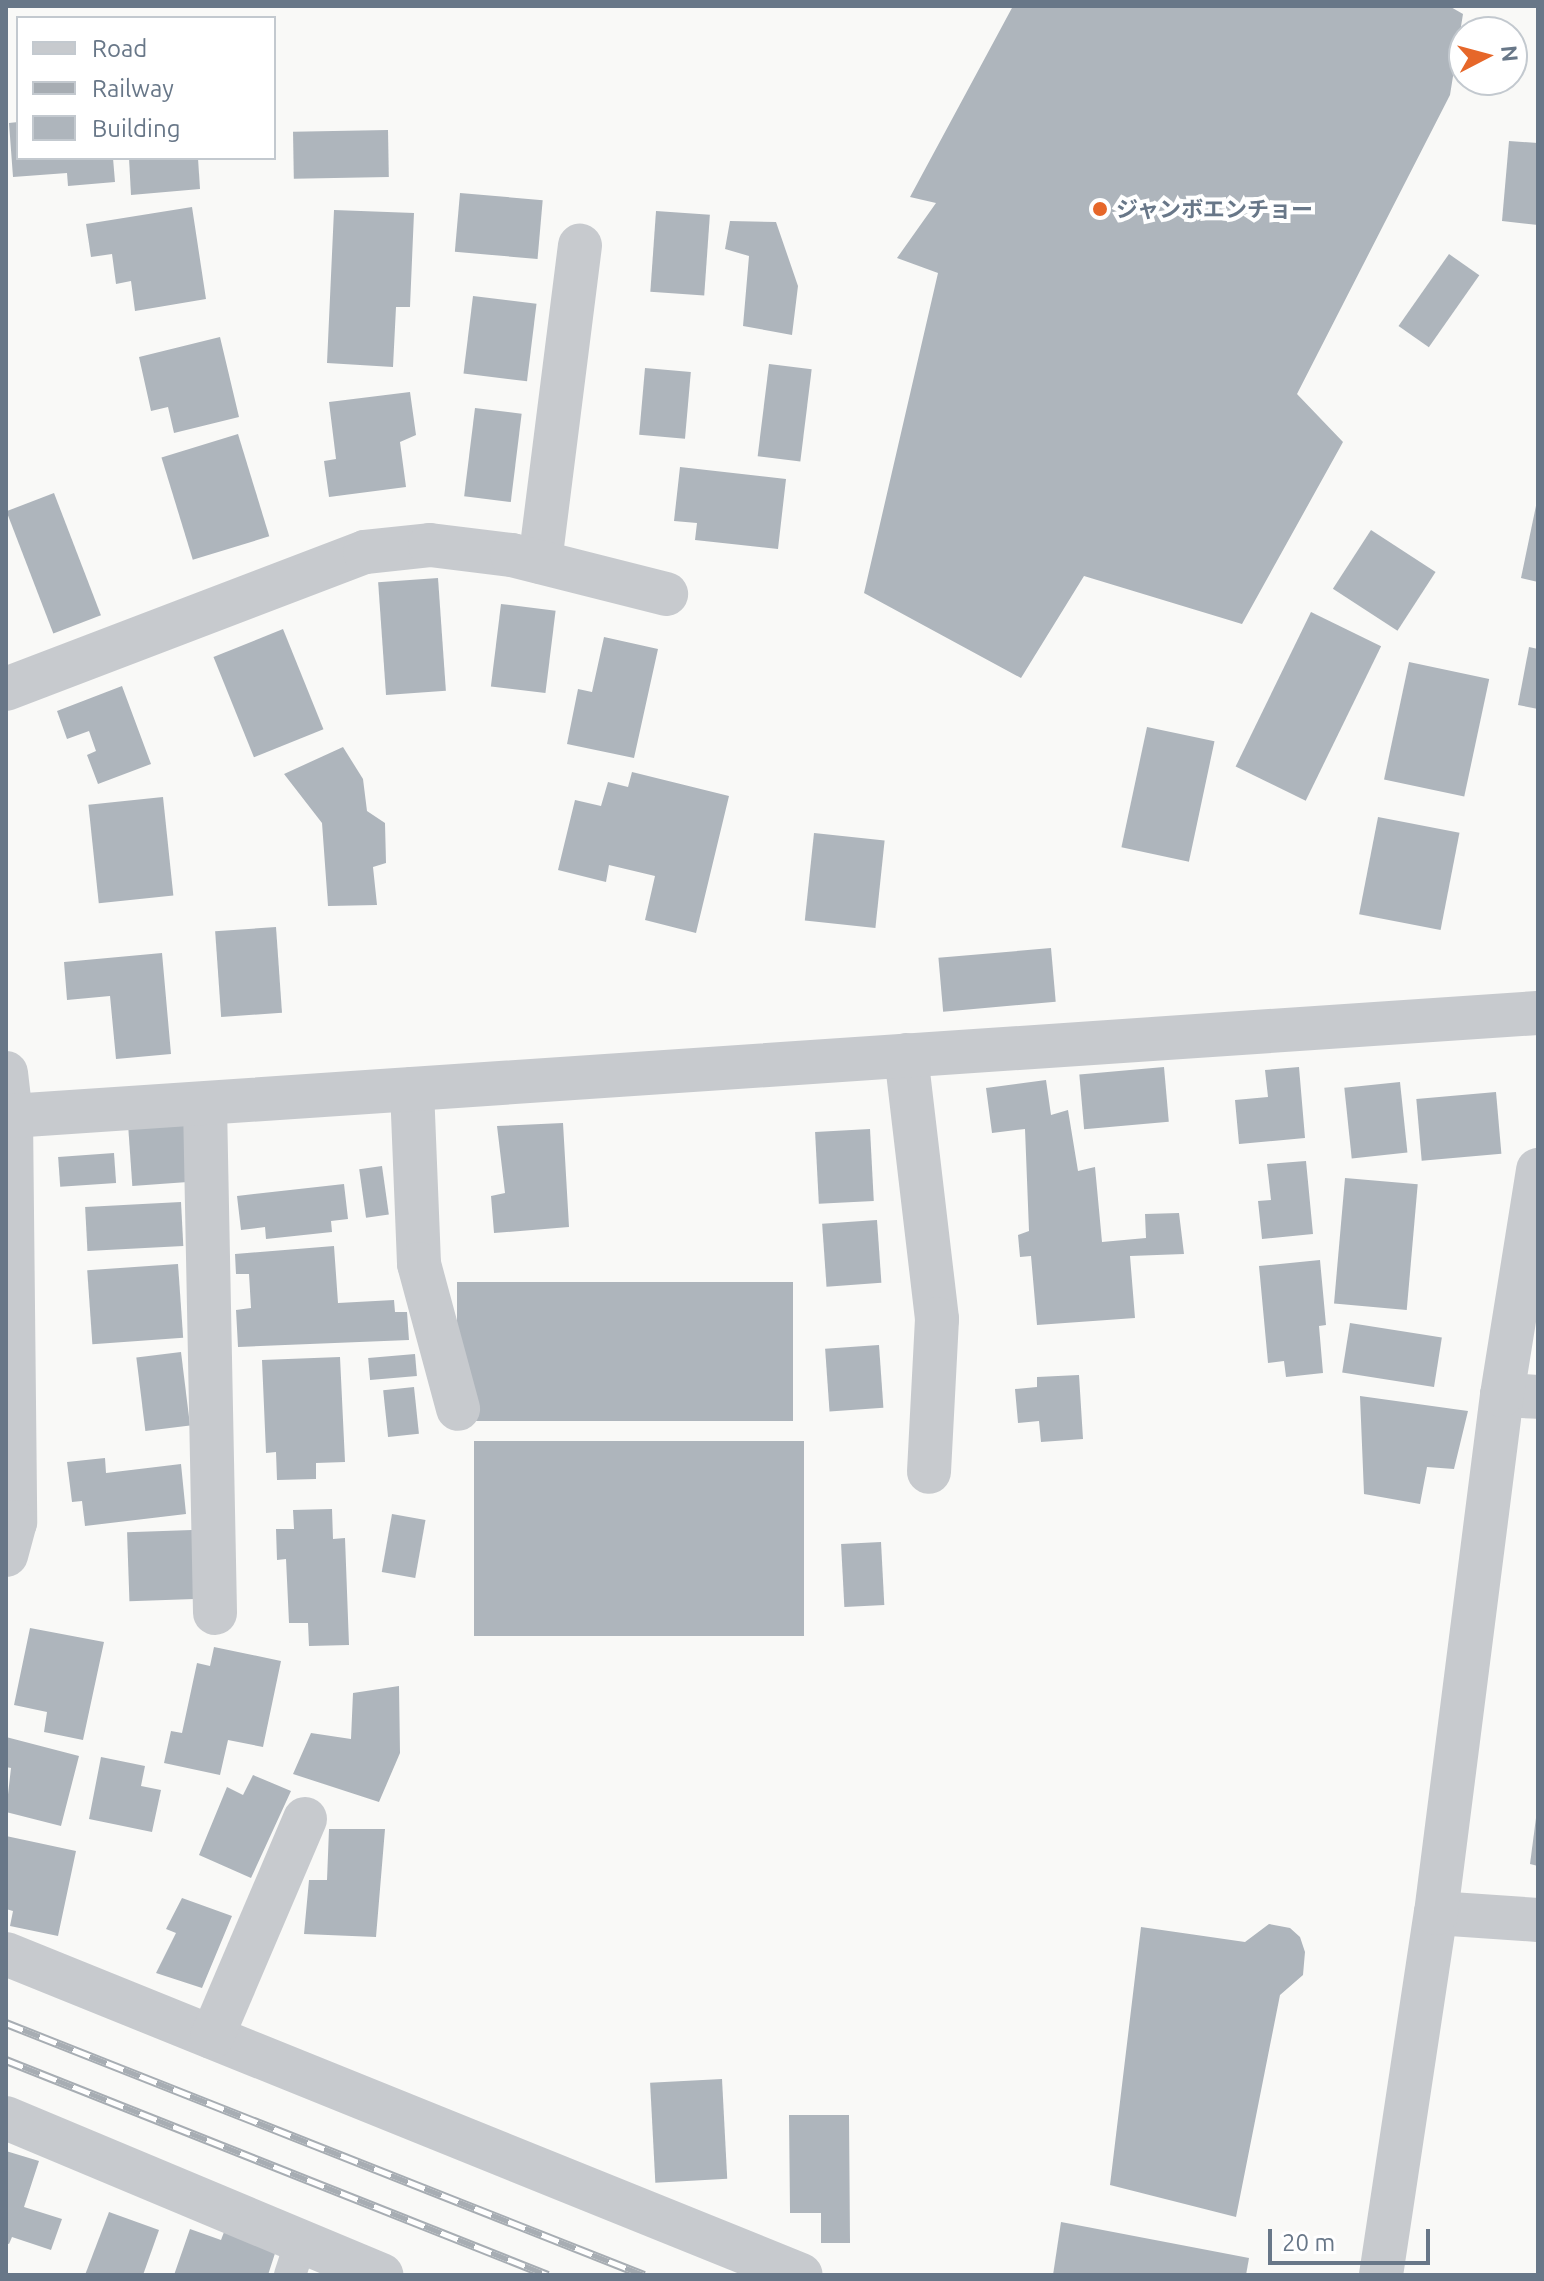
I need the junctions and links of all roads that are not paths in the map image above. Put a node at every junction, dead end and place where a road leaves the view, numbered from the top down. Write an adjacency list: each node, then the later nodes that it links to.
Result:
1 (580, 246): 2 (street)
2 (540, 562): 3 (street); 4 (street)
3 (666, 594)
4 (6, 689)
5 (1538, 1013): 6 (street)
6 (906, 1055): 8 (street); 14 (street)
7 (6, 1073): 10 (street)
8 (412, 1089): 9 (street); 13 (street)
9 (205, 1105): 10 (street); 16 (street)
10 (11, 1116): 15 (street)
11 (1538, 1170): 12 (street)
12 (1520, 1396): 18 (street)
13 (458, 1409)
14 (929, 1472)
15 (6, 1555)
16 (215, 1613)
17 (305, 1819): 21 (street)
18 (1436, 1913): 19 (street); 26 (street)
19 (1538, 1920)
20 (6, 1954): 21 (street)
21 (212, 2037): 25 (street)
22 (6, 2118): 23 (street)
23 (295, 2258): 24 (street)
24 (381, 2275)
25 (801, 2275)
26 (1381, 2275)

